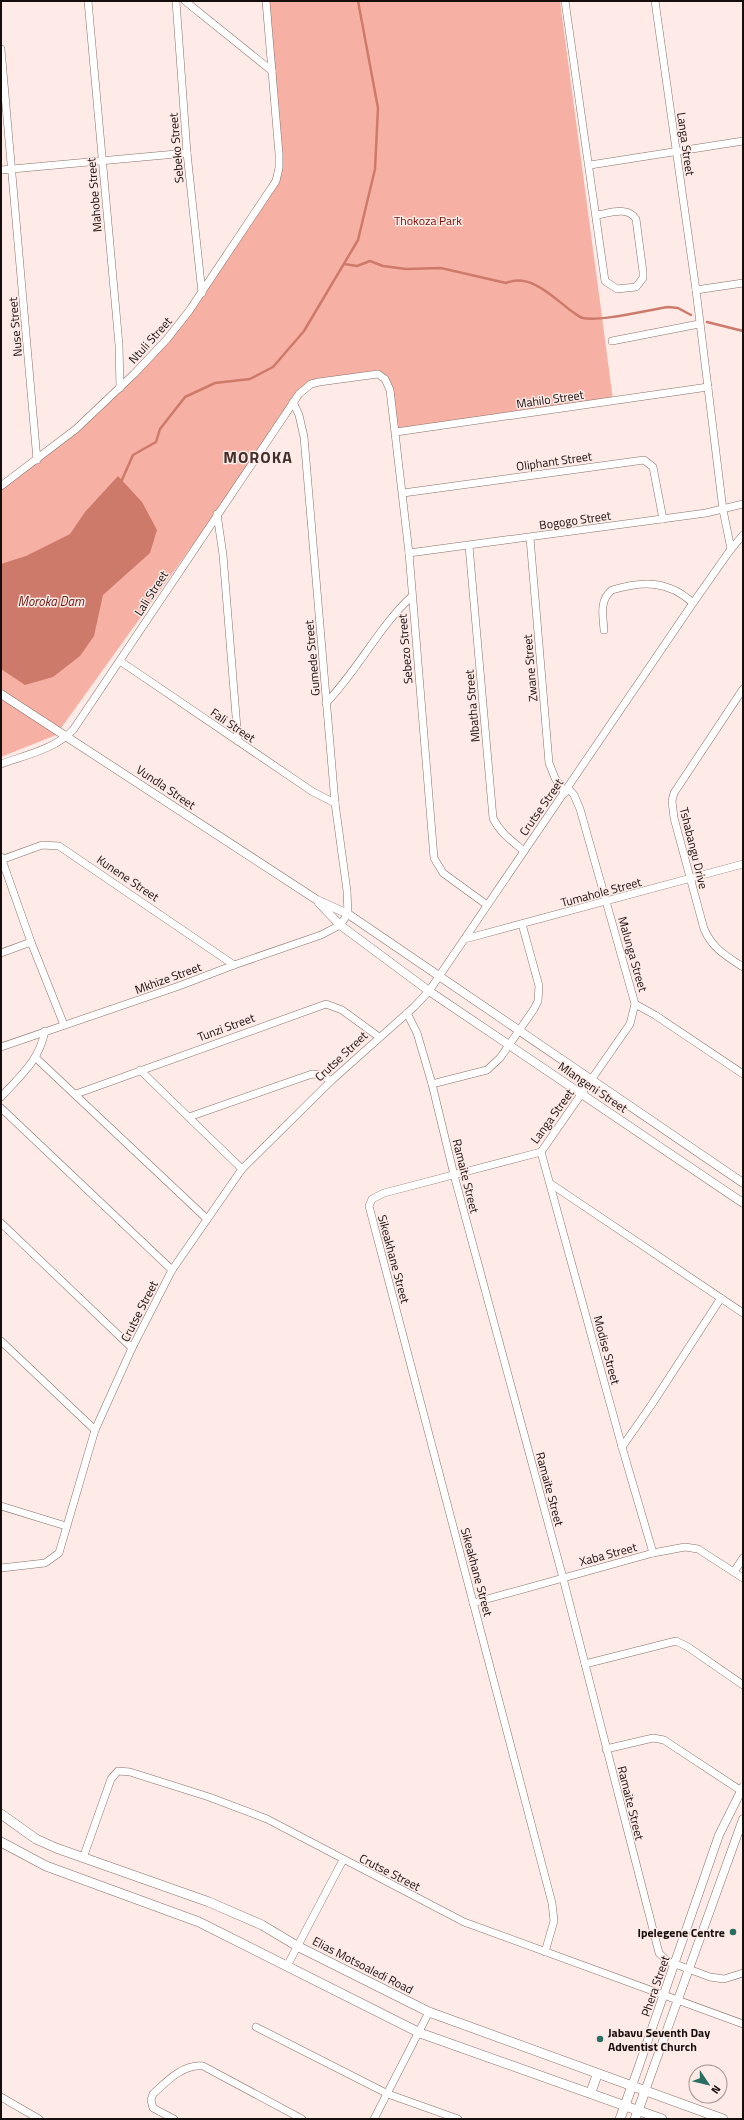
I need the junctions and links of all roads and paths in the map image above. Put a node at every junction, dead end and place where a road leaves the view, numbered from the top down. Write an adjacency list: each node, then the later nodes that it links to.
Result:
1 (88, 1): 12 (street, Mahobe Street)
2 (176, 1): 11 (street, Sebeko Street)
3 (185, 1): 8 (street)
4 (266, 1): 8 (street)
5 (566, 1): 13 (street)
6 (655, 1): 10 (street, Langa Street)
7 (1, 49): 14 (street, Nuse Street)
8 (272, 71): 19 (street, Ntuli Street)
9 (743, 141): 10 (street)
10 (675, 151): 13 (street); 18 (street, Langa Street)
11 (187, 153): 12 (street); 19 (street, Sebeko Street)
12 (102, 160): 14 (street); 24 (street, Mahobe Street)
13 (590, 165): 16 (street)
14 (12, 169): 15 (street); 27 (street, Nuse Street)
15 (1, 170)
16 (597, 215): 16 (street)
17 (743, 283): 18 (street)
18 (696, 290): 20 (street, Langa Street)
19 (202, 292): 24 (street, Ntuli Street)
20 (699, 324): 21 (street); 23 (street, Langa Street)
21 (612, 341)
22 (375, 374): 25 (street, Lali Street); 26 (street, Sebezo Street)
23 (708, 387): 26 (street, Mahilo Street); 31 (street, Langa Street)
24 (120, 388): 27 (street, Ntuli Street)
25 (293, 402): 32 (street, Lali Street); 45 (street, Gumede Street)
26 (396, 432): 29 (street, Sebezo Street)
27 (37, 460): 28 (street, Ntuli Street)
28 (1, 486)
29 (403, 493): 33 (street, Oliphant Street); 38 (street, Sebezo Street)
30 (743, 504): 31 (street, Bogogo Street)
31 (723, 510): 33 (street, Bogogo Street); 37 (street, Langa Street)
32 (217, 514): 42 (street, Lali Street); 47 (street)
33 (663, 519): 35 (street, Bogogo Street)
34 (743, 535): 37 (street, Crutse Street)
35 (530, 538): 36 (street, Bogogo Street); 49 (street, Zwane Street)
36 (469, 546): 38 (street, Bogogo Street); 51 (street, Mbatha Street)
37 (731, 549): 40 (street, Crutse Street)
38 (409, 553): 39 (street, Sebezo Street)
39 (411, 597): 45 (street); 57 (street, Sebezo Street)
40 (693, 603): 41 (street); 49 (street, Crutse Street)
41 (604, 630)
42 (120, 661): 46 (street, Lali Street); 47 (street, Fali Street)
43 (743, 689): 54 (street, Tshabangu Drive)
44 (1, 694): 46 (street, Vundla Street)
45 (326, 703): 50 (street, Gumede Street)
46 (66, 737): 48 (street, Lali Street); 55 (street, Vundla Street)
47 (238, 742): 50 (street, Fali Street)
48 (1, 764)
49 (566, 790): 51 (street, Crutse Street); 56 (street, Malunga Street)
50 (335, 804): 58 (street, Gumede Street)
51 (524, 851): 57 (street, Crutse Street)
52 (1, 859): 62 (street); 64 (street, Kunene Street)
53 (743, 864): 54 (street, Tumahole Street)
54 (690, 879): 56 (street, Tumahole Street); 65 (street, Tshabangu Drive)
55 (317, 900): 58 (street, Vundla Street); 60 (street, Vundla Street)
56 (607, 902): 59 (street, Tumahole Street); 68 (street, Malunga Street)
57 (488, 905): 61 (street, Crutse Street)
58 (348, 914): 60 (street); 66 (street, Vundla Street)
59 (522, 924): 61 (street, Tumahole Street); 71 (street)
60 (340, 925): 64 (street, Mkhize Street); 67 (street, Vundla Street)
61 (465, 939): 66 (street, Crutse Street)
62 (31, 942): 63 (street); 70 (street)
63 (1, 953)
64 (234, 965): 70 (street, Mkhize Street)
65 (743, 967)
66 (439, 978): 67 (street, Crutse Street); 71 (street, Mlangeni Street)
67 (430, 991): 69 (street, Crutse Street); 74 (street, Mlangeni Street)
68 (635, 1004): 78 (street, Malunga Street); 80 (street, Langa Street)
69 (408, 1013): 73 (street, Crutse Street); 81 (street, Ramaite Street)
70 (64, 1025): 72 (street, Mkhize Street)
71 (520, 1030): 74 (street); 80 (street, Mlangeni Street)
72 (45, 1031): 75 (street, Mkhize Street); 76 (street)
73 (379, 1036): 77 (street, Tunzi Street); 79 (street, Crutse Street)
74 (510, 1044): 81 (street); 83 (street, Mlangeni Street)
75 (1, 1047)
76 (36, 1058): 82 (street); 84 (street)
77 (140, 1070): 82 (street, Tunzi Street); 86 (street)
78 (743, 1074)
79 (331, 1080): 86 (street); 88 (street, Crutse Street)
80 (591, 1080): 83 (street, Langa Street); 90 (street, Mlangeni Street)
81 (432, 1084): 89 (street, Ramaite Street)
82 (76, 1094): 94 (street)
83 (581, 1094): 87 (street, Langa Street); 93 (street, Mlangeni Street)
84 (1, 1097)
85 (1, 1108): 96 (street)
86 (189, 1117): 88 (street)
87 (541, 1152): 89 (street, Langa Street); 91 (street, Modise Street)
88 (242, 1169): 94 (street, Crutse Street)
89 (454, 1175): 92 (street, Langa Street); 109 (street, Ramaite Street)
90 (743, 1183)
91 (552, 1184): 97 (street); 102 (street, Modise Street)
92 (372, 1199): 111 (street, Sikeakhane Street)
93 (743, 1203)
94 (207, 1219): 96 (street, Crutse Street)
95 (1, 1223): 100 (street)
96 (172, 1270): 100 (street, Crutse Street)
97 (721, 1298): 98 (street); 102 (street)
98 (743, 1313)
99 (1, 1341): 101 (street)
100 (132, 1348): 101 (street, Crutse Street)
101 (95, 1430): 104 (street, Crutse Street)
102 (622, 1446): 105 (street, Modise Street)
103 (1, 1506): 104 (street)
104 (66, 1526): 107 (street, Crutse Street)
105 (653, 1553): 108 (street, Xaba Street); 109 (street, Xaba Street)
106 (743, 1558): 108 (street)
107 (1, 1568)
108 (734, 1572): 110 (street, Xaba Street)
109 (563, 1578): 111 (street, Xaba Street); 112 (street, Ramaite Street)
110 (743, 1578)
111 (473, 1603): 122 (street, Sikeakhane Street)
112 (585, 1664): 113 (street); 114 (street, Ramaite Street)
113 (743, 1685)
114 (606, 1749): 115 (street); 123 (street, Ramaite Street)
115 (742, 1790): 123 (street, Phera Street)
116 (1, 1814): 119 (main road, Elias Motsoaledi Road)
117 (743, 1819): 125 (street)
118 (1, 1842): 124 (main road)
119 (83, 1858): 120 (street, Crutse Street); 121 (main road, Elias Motsoaledi Road)
120 (343, 1860): 121 (street); 122 (street, Crutse Street)
121 (297, 1946): 124 (street); 129 (main road, Elias Motsoaledi Road)
122 (545, 1952): 127 (street, Crutse Street)
123 (675, 1963): 125 (street, Ramaite Street); 127 (street, Phera Street)
124 (287, 1966): 132 (main road)
125 (690, 1968): 126 (street, Ramaite Street); 128 (street)
126 (743, 1973)
127 (665, 1995): 128 (street, Crutse Street); 134 (street, Phera Street)
128 (678, 2000): 130 (street, Crutse Street); 135 (street)
129 (430, 2012): 132 (street); 133 (main road, Elias Motsoaledi Road)
130 (743, 2024)
131 (256, 2027): 137 (street)
132 (420, 2033): 136 (main road); 137 (street)
133 (597, 2075): 134 (main road, Elias Motsoaledi Road); 136 (main road)
134 (632, 2086): 135 (main road, Elias Motsoaledi Road); 139 (main road, Phera Street)
135 (645, 2091): 140 (main road); 149 (main road, Elias Motsoaledi Road)
136 (591, 2092): 139 (main road)
137 (388, 2094): 144 (street); 145 (street)
138 (1, 2097): 141 (street)
139 (625, 2105): 140 (main road); 146 (main road, Phera Street)
140 (638, 2110): 147 (main road); 148 (main road)
141 (40, 2119)
142 (174, 2119): 143 (street)
143 (302, 2119)
144 (374, 2119)
145 (458, 2119)
146 (620, 2119)
147 (635, 2119)
148 (662, 2119)
149 (723, 2119)

